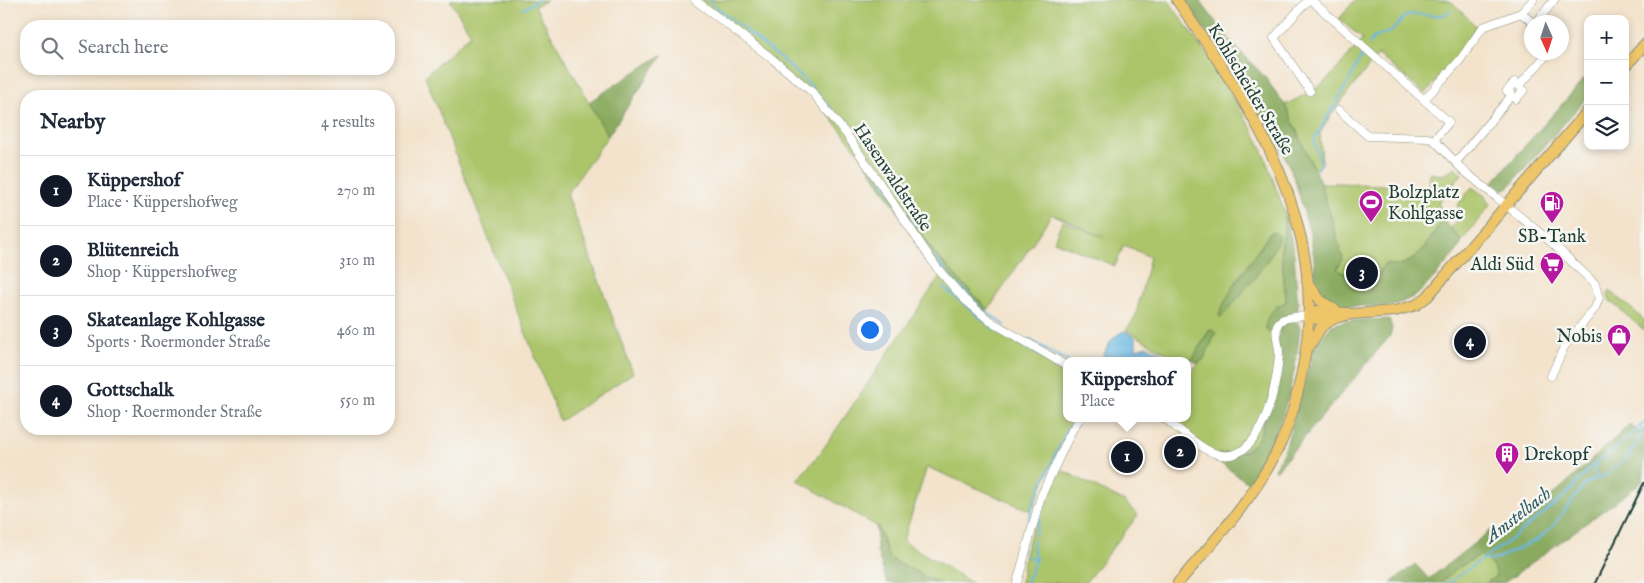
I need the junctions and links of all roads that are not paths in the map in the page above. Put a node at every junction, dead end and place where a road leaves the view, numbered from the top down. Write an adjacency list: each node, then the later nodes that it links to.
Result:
1 (694, 0): 23 (street, Hasenwaldstraße)
2 (1177, 0): 19 (main road, Kohlscheider Straße)
3 (1309, 0): 12 (street); 13 (street)
4 (1533, 0): 6 (street)
5 (1554, 0): 8 (street)
6 (1521, 13): 7 (street); 13 (street)
7 (1524, 15)
8 (1542, 15)
9 (1644, 45): 11 (main road)
10 (1542, 60): 17 (street)
11 (1629, 62)
12 (1310, 91)
13 (1424, 100): 16 (street)
14 (1339, 110): 16 (street)
15 (1584, 116): 18 (main road)
16 (1434, 140): 17 (street)
17 (1456, 162): 18 (street)
18 (1505, 205): 20 (main road); 24 (street)
19 (1307, 282): 20 (main road); 21 (main road, Kohlscheider Straße)
20 (1336, 314): 21 (main road); 22 (main road)
21 (1308, 316): 22 (main road, Kohlscheider Straße); 26 (street)
22 (1306, 353): 28 (main road)
23 (1063, 364)
24 (1551, 376)
25 (1077, 422): 27 (street)
26 (1170, 422)
27 (1017, 583)
28 (1178, 583)

